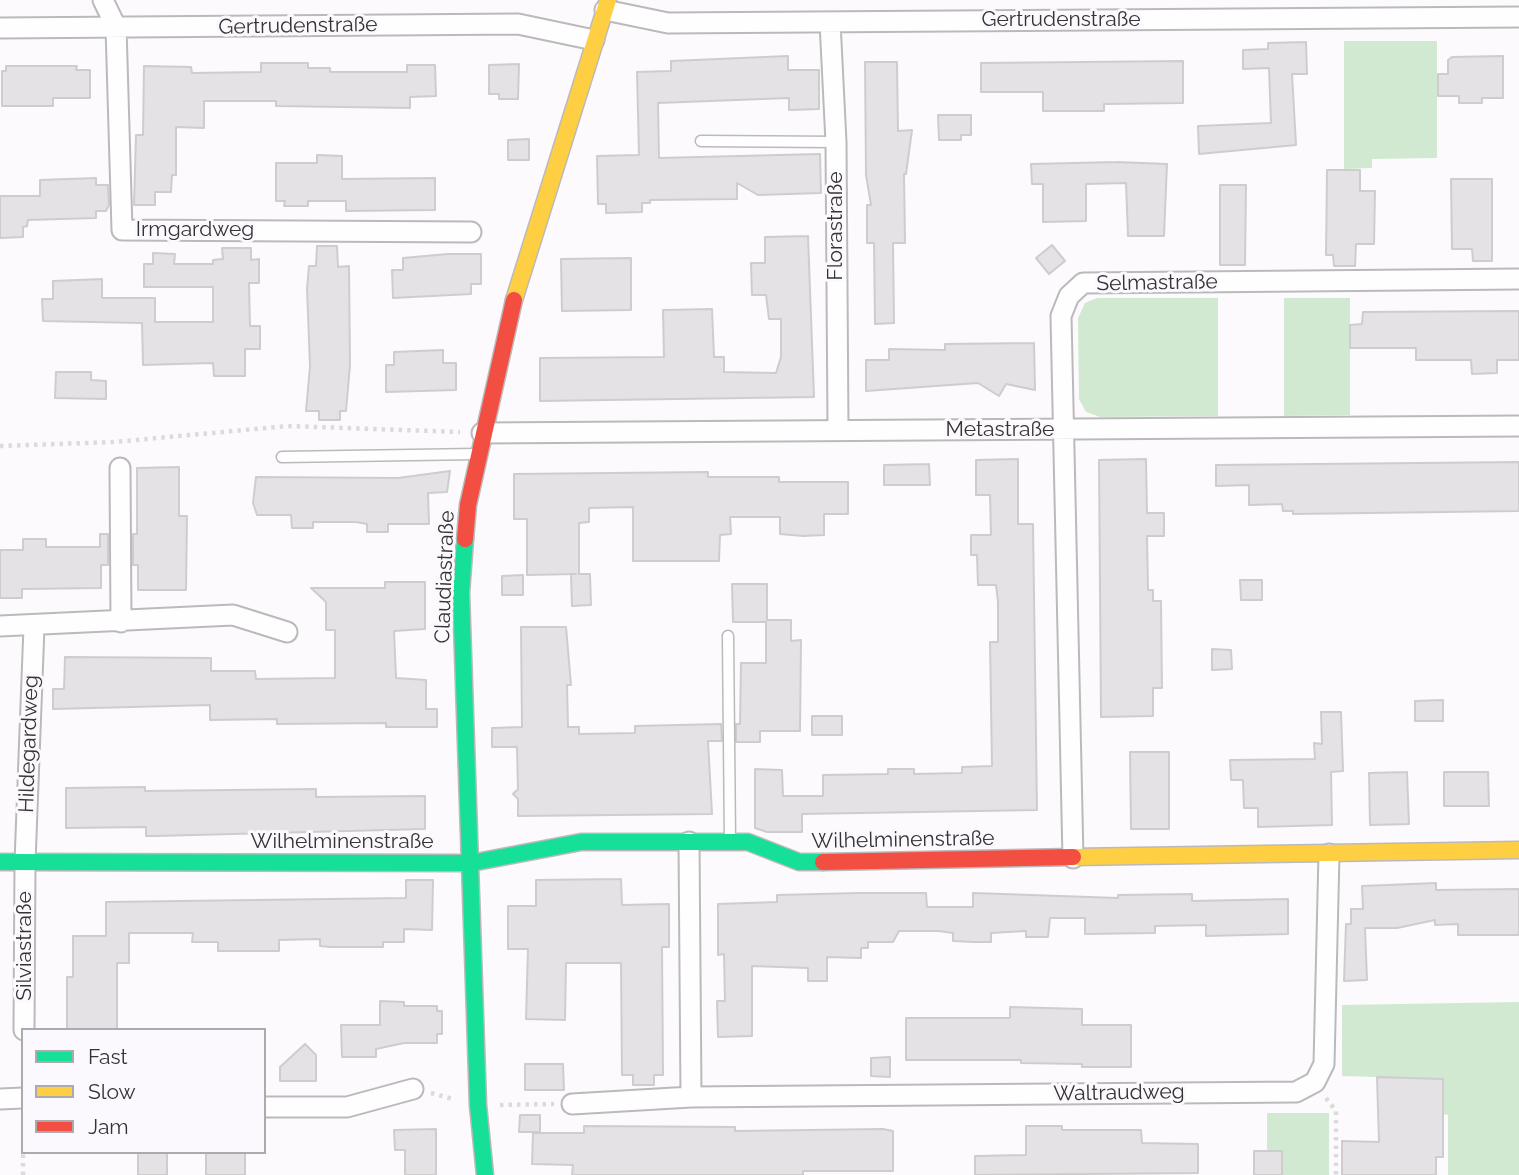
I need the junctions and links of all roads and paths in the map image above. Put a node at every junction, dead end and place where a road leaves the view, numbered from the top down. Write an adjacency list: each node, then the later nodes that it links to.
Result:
1 (103, 0): 5 (street)
2 (606, 5): 4 (street, Gertrudenstraße); 7 (street, Claudiastraße)
3 (1519, 17): 4 (street, Gertrudenstraße)
4 (831, 22): 9 (street, Florastraße)
5 (116, 27): 6 (street, Gertrudenstraße); 7 (street, Gertrudenstraße); 10 (street, Irmgardweg)
6 (0, 28)
7 (594, 40): 15 (street, Claudiastraße)
8 (701, 141): 9 (lane)
9 (836, 142): 13 (street, Florastraße)
10 (471, 232)
11 (1519, 279): 14 (street, Selmastraße)
12 (1519, 426): 14 (street, Metastraße)
13 (838, 429): 14 (street, Metastraße); 15 (street, Metastraße)
14 (1065, 430): 29 (street, Selmastraße)
15 (482, 433): 16 (path); 17 (street, Claudiastraße)
16 (0, 446)
17 (478, 454): 18 (lane); 32 (street, Claudiastraße)
18 (282, 457)
19 (120, 468): 20 (street)
20 (121, 622): 22 (street); 23 (street)
21 (0, 626): 22 (street)
22 (34, 627): 31 (street, Hildegardweg)
23 (287, 632)
24 (728, 636): 26 (lane)
25 (689, 842): 26 (street, Wilhelminenstraße); 32 (street, Wilhelminenstraße); 36 (street)
26 (730, 842): 29 (street, Wilhelminenstraße)
27 (1519, 850): 28 (street, Wilhelminenstraße)
28 (1329, 854): 29 (street, Wilhelminenstraße); 34 (street)
29 (1073, 858)
30 (0, 862): 31 (street, Wilhelminenstraße)
31 (25, 862): 32 (street, Wilhelminenstraße); 33 (street, Silviastraße)
32 (471, 863): 40 (street, Claudiastraße)
33 (24, 1028)
34 (1315, 1082): 36 (street, Waltraudweg); 45 (path)
35 (413, 1089): 40 (path); 41 (street)
36 (691, 1097): 39 (street, Waltraudweg)
37 (21, 1098): 38 (street)
38 (0, 1099)
39 (572, 1104): 40 (path)
40 (478, 1105): 44 (street, Claudiastraße)
41 (266, 1107)
42 (23, 1154): 43 (path)
43 (23, 1175)
44 (485, 1175)
45 (1336, 1175)

